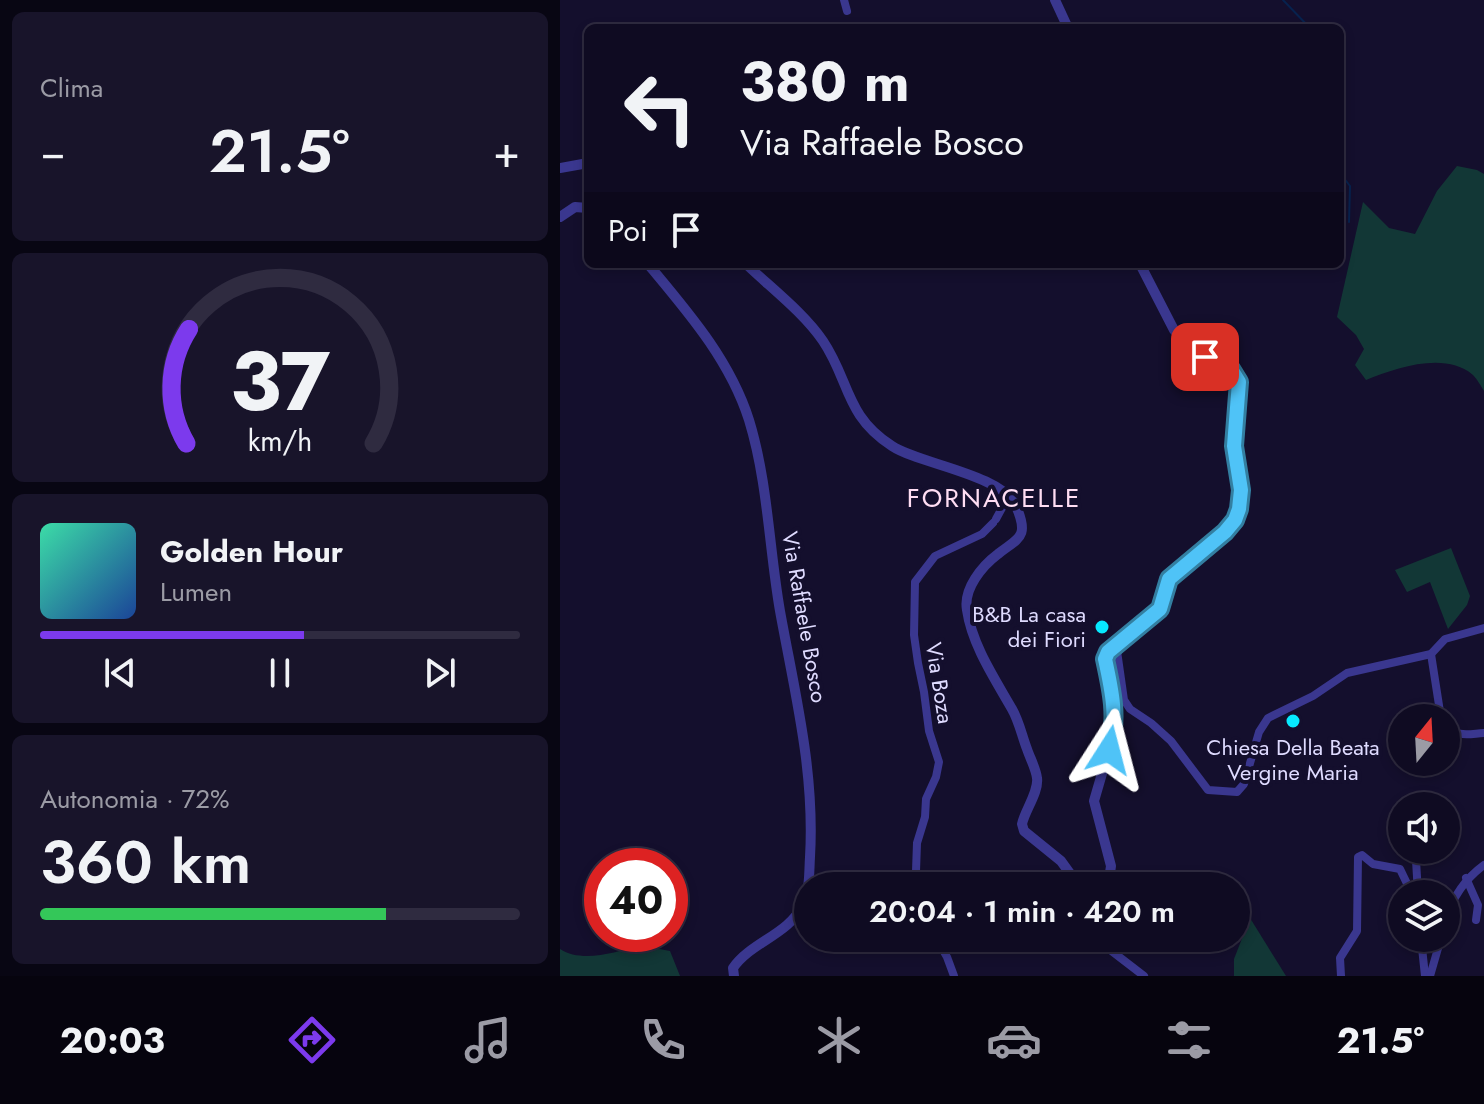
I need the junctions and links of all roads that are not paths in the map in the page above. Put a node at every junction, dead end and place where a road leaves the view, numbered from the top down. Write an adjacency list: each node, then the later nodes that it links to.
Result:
1 (844, 0): 3 (street)
2 (1055, 0): 4 (street)
3 (847, 11)
4 (1066, 24)
5 (584, 164): 6 (street)
6 (560, 168)
7 (584, 208): 8 (street)
8 (560, 217)
9 (651, 268): 32 (street, Via Raffaele Bosco)
10 (750, 268): 12 (street)
11 (1142, 268): 14 (street)
12 (1008, 497): 20 (street, Via Boza); 21 (street)
13 (1484, 628): 15 (street)
14 (1116, 644): 15 (street); 22 (street)
15 (1431, 654): 16 (street)
16 (1439, 704)
17 (1484, 733): 18 (street)
18 (1460, 735)
19 (1484, 865): 23 (street)
20 (916, 872)
21 (1069, 872)
22 (1110, 872)
23 (1466, 878): 25 (street); 26 (street)
24 (1405, 880): 35 (street)
25 (1460, 889)
26 (1476, 920)
27 (944, 952): 33 (street)
28 (1113, 952): 34 (street)
29 (1424, 952): 36 (street)
30 (1437, 952): 31 (street)
31 (1433, 963): 36 (street); 37 (street)
32 (734, 976)
33 (954, 976)
34 (1144, 976)
35 (1341, 976)
36 (1428, 976)
37 (1438, 976)

